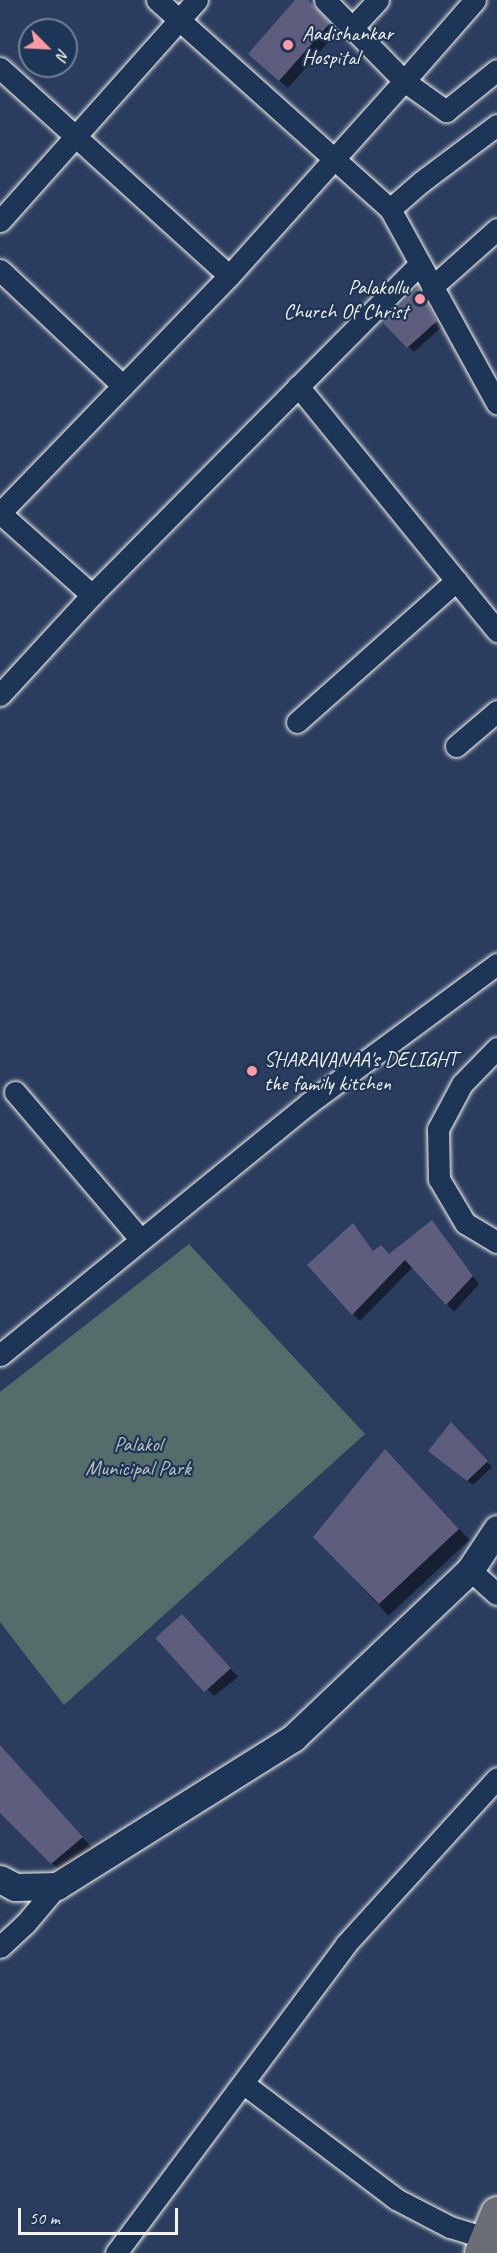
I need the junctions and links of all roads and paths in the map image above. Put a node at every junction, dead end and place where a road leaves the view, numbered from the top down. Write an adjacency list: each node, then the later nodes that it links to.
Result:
1 (157, 0): 6 (street)
2 (197, 0): 6 (street)
3 (325, 0): 7 (street)
4 (378, 0): 7 (street)
5 (475, 0): 10 (street)
6 (178, 20): 12 (street); 13 (street)
7 (352, 27): 10 (street)
8 (0, 68): 12 (street)
9 (497, 70): 10 (street)
10 (404, 81): 13 (street)
11 (497, 126): 14 (street)
12 (74, 138): 15 (street); 19 (street)
13 (335, 160): 14 (street); 19 (street)
14 (390, 209): 17 (street)
15 (0, 221)
16 (497, 229): 20 (street)
17 (419, 264): 20 (street); 22 (street)
18 (0, 270): 21 (street)
19 (229, 276): 21 (street)
20 (432, 288): 23 (street)
21 (123, 386): 24 (street)
22 (298, 386): 25 (street); 26 (street)
23 (497, 404)
24 (0, 513): 26 (street)
25 (456, 581): 27 (street); 30 (street)
26 (92, 595): 28 (street)
27 (497, 631)
28 (0, 695)
29 (497, 711): 31 (street)
30 (297, 722)
31 (456, 746)
32 (497, 964): 35 (street)
33 (497, 1048): 36 (street)
34 (15, 1092): 35 (street)
35 (141, 1240): 37 (street)
36 (497, 1242)
37 (0, 1355)
38 (497, 1529): 39 (street)
39 (470, 1570): 40 (street); 43 (street)
40 (497, 1594)
41 (497, 1778): 45 (street)
42 (0, 1879): 43 (street)
43 (57, 1886): 44 (street)
44 (0, 1947)
45 (244, 2084): 46 (street); 47 (street)
46 (491, 2236)
47 (117, 2253)

